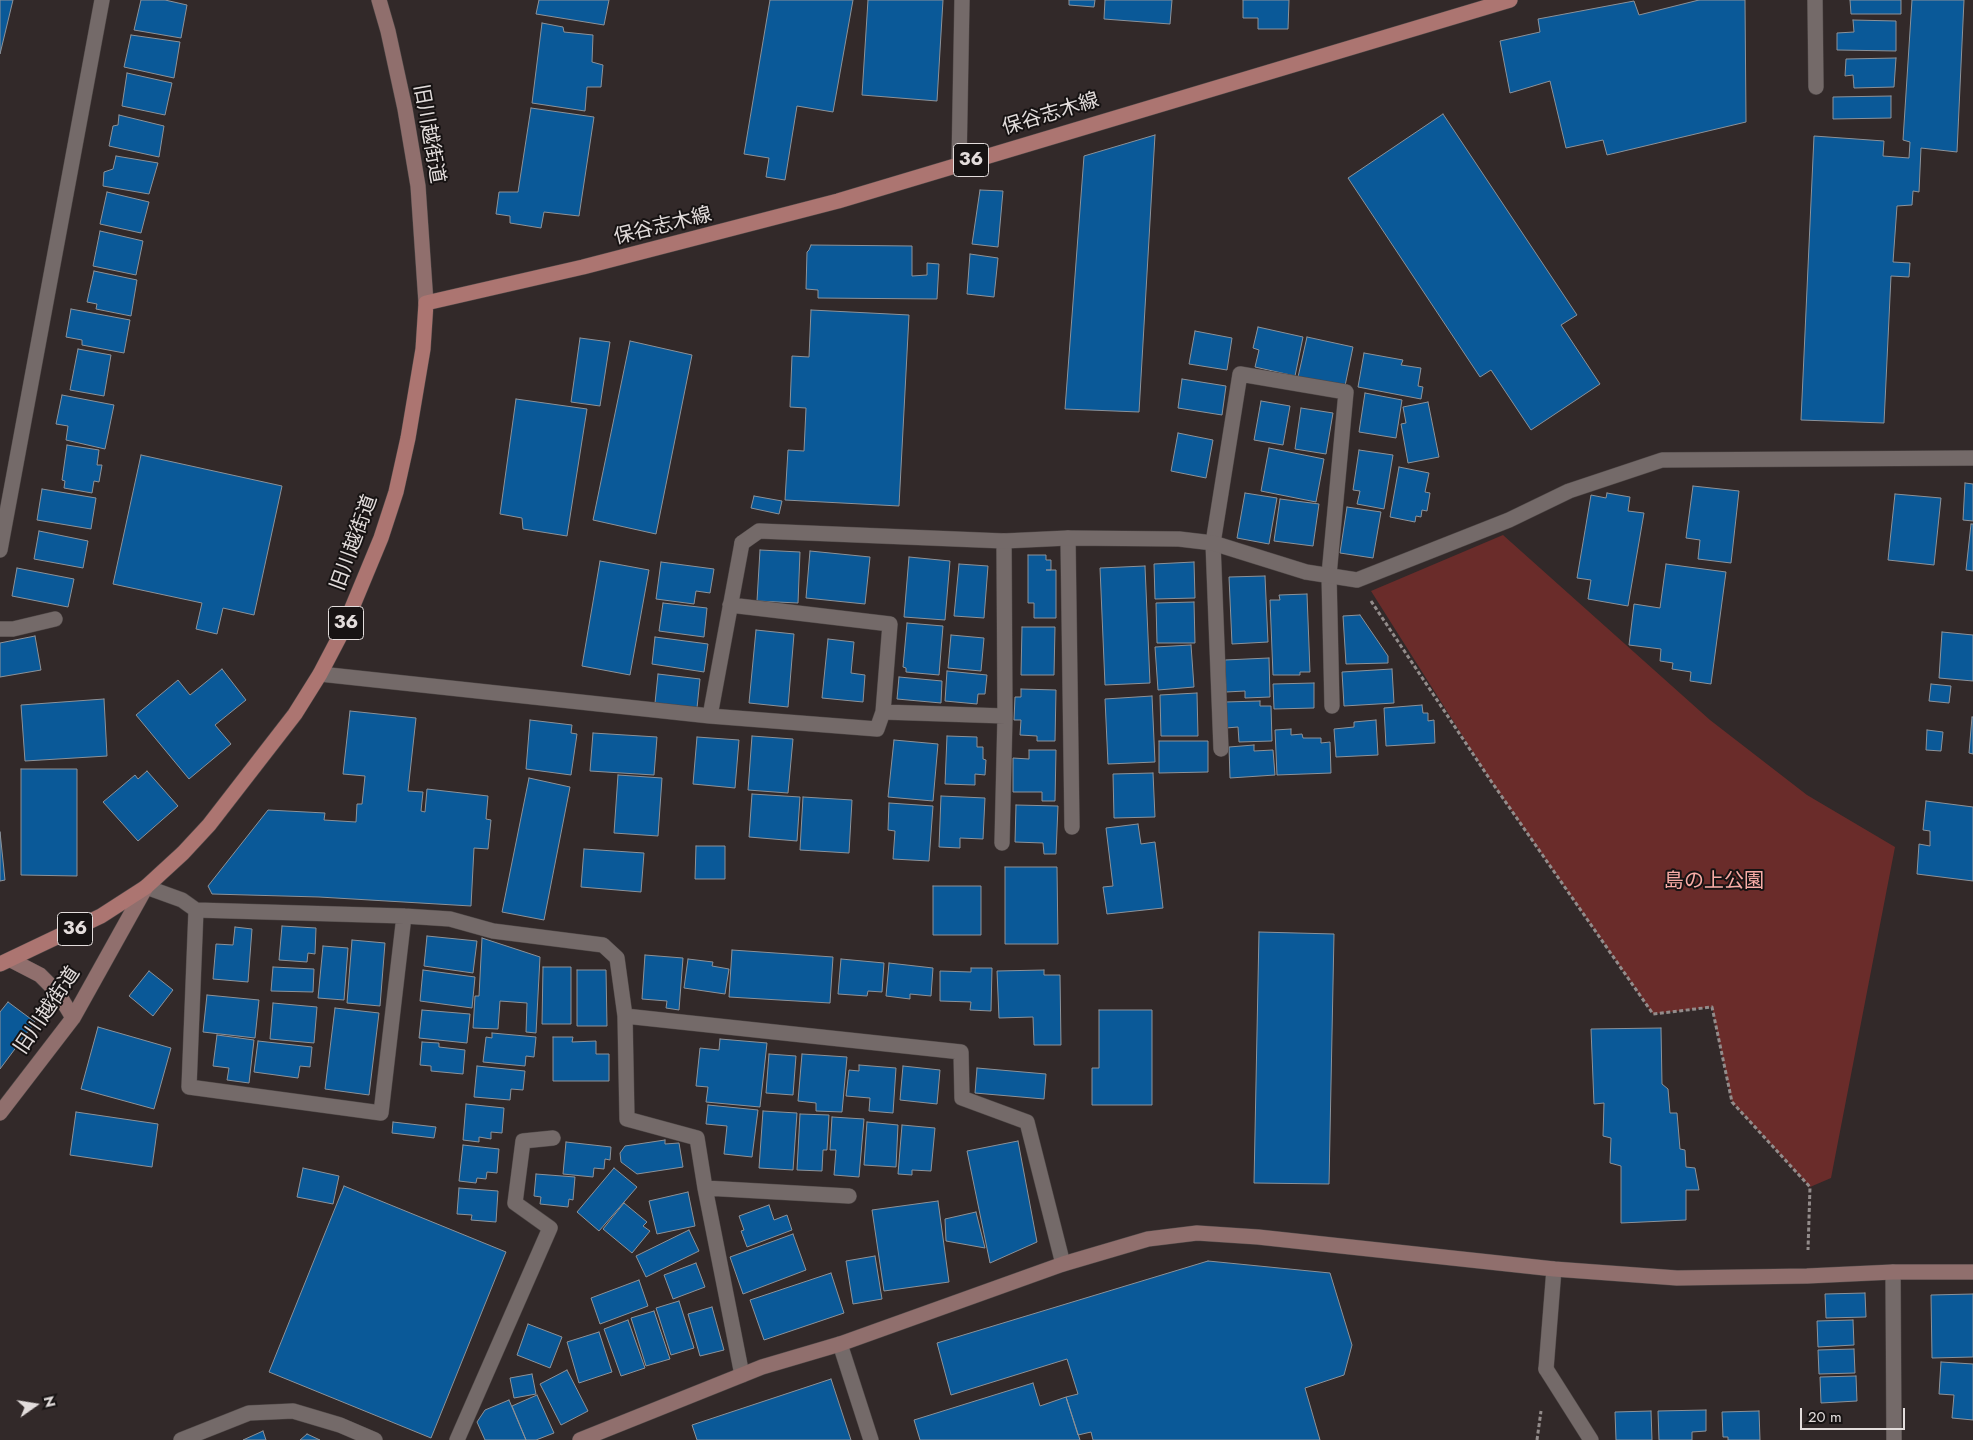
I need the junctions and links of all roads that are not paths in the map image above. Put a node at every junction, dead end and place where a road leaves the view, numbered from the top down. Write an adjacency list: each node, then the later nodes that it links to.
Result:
1 (102, 0): 13 (street)
2 (379, 0): 8 (street, 旧川越街道)
3 (962, 0): 7 (street)
4 (1510, 0): 7 (main road, 保谷志木線 / 36)
5 (1816, 0): 6 (street)
6 (1816, 86)
7 (959, 164): 8 (main road, 保谷志木線 / 36)
8 (426, 303): 18 (main road, 旧川越街道 / 36)
9 (1973, 458): 14 (street)
10 (1068, 538): 11 (street); 12 (street); 24 (street)
11 (1004, 541): 15 (street); 22 (street)
12 (1213, 543): 14 (street); 14 (street); 23 (street)
13 (0, 550)
14 (1329, 575): 19 (street)
15 (730, 605): 20 (street); 21 (street)
16 (55, 619): 17 (street)
17 (0, 629)
18 (320, 674): 21 (street); 26 (main road, 旧川越街道 / 36)
19 (1332, 706)
20 (883, 712): 21 (street); 22 (street)
21 (710, 716)
22 (1004, 716): 25 (street)
23 (1221, 749)
24 (1072, 828)
25 (1002, 843)
26 (146, 886): 27 (street); 29 (main road, 36); 31 (street, 旧川越街道)
27 (196, 910): 28 (street); 28 (street)
28 (404, 916): 30 (street)
29 (6, 962): 31 (street)
30 (625, 1016): 34 (street); 36 (street)
31 (73, 1018): 32 (street, 旧川越街道)
32 (0, 1113)
33 (553, 1138): 44 (street)
34 (705, 1188): 35 (street); 41 (street)
35 (849, 1196)
36 (1063, 1264): 37 (street); 40 (street)
37 (1554, 1269): 38 (street); 47 (street)
38 (1893, 1272): 39 (street); 48 (street)
39 (1973, 1272)
40 (840, 1344): 41 (street); 46 (street)
41 (742, 1375): 45 (street)
42 (181, 1440): 43 (street)
43 (375, 1440)
44 (457, 1440)
45 (580, 1440)
46 (871, 1440)
47 (1591, 1440)
48 (1894, 1440)

